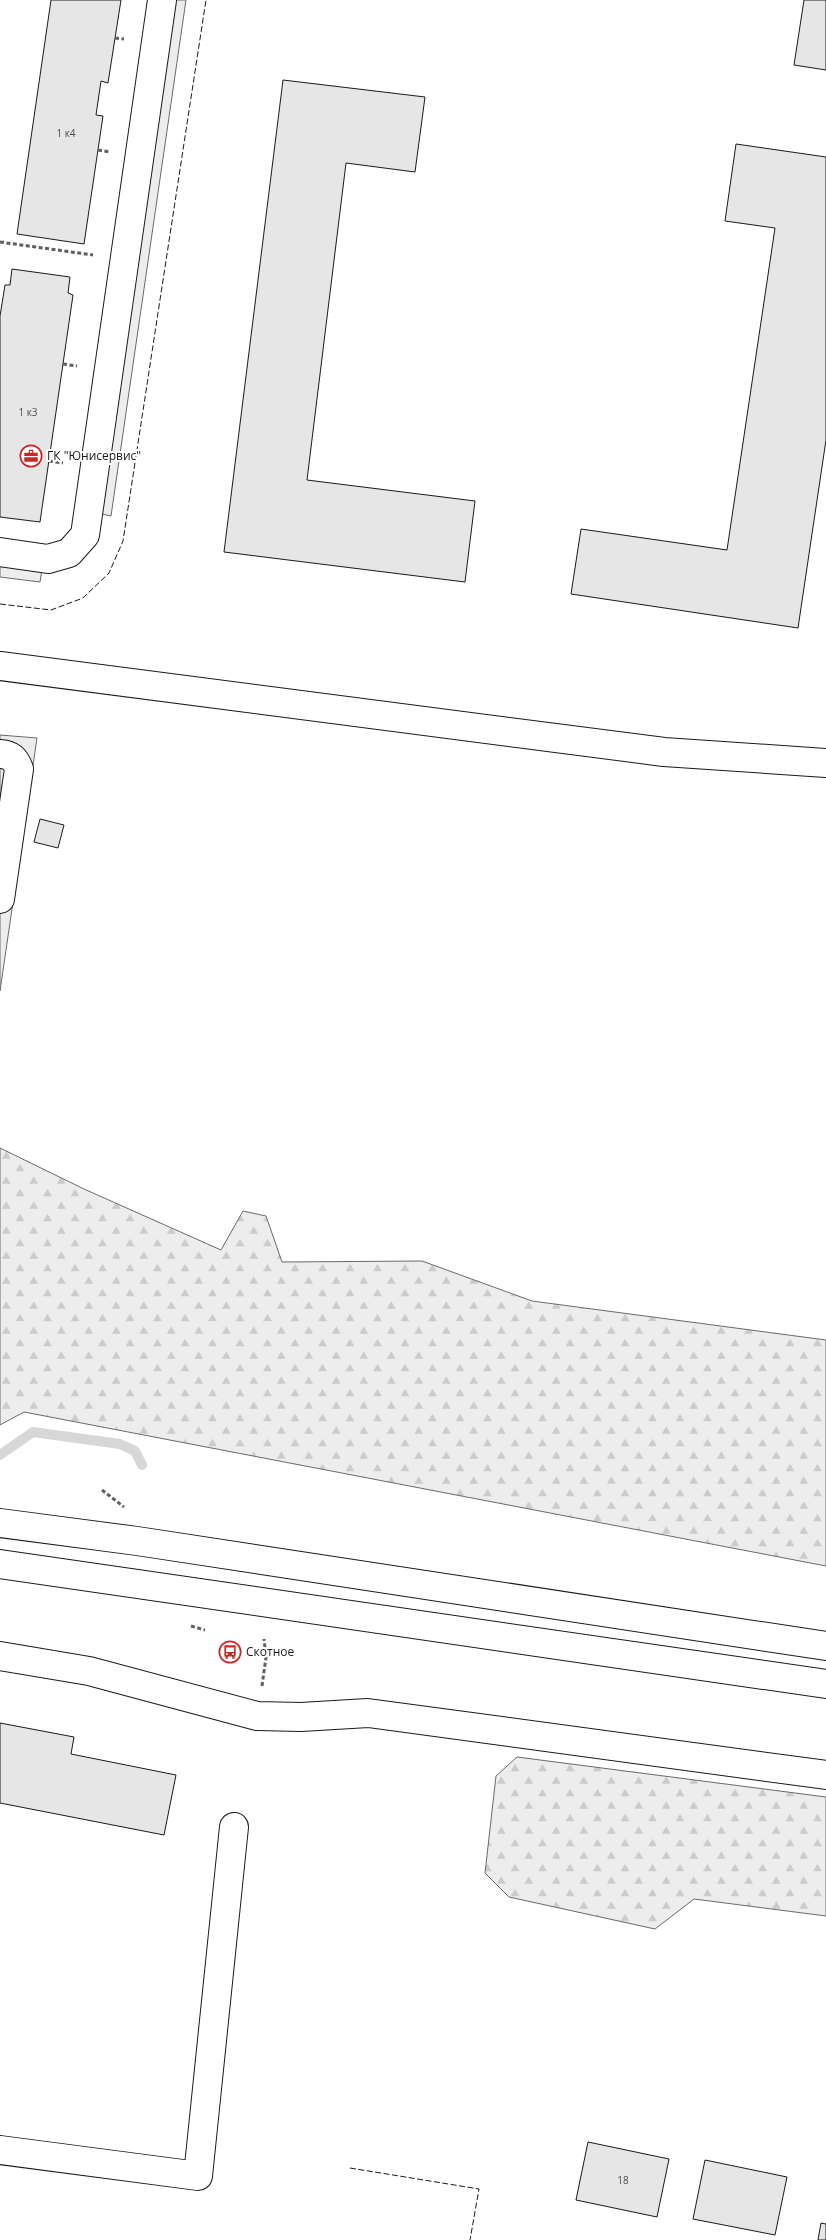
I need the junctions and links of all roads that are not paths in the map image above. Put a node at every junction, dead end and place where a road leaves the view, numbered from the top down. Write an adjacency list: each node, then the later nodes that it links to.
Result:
1 (162, 0): 2 (main road)
2 (0, 552)
3 (0, 666): 5 (main road)
4 (0, 754): 6 (main road)
5 (826, 763)
6 (0, 899)
7 (0, 1523): 9 (main road)
8 (0, 1564): 11 (main road)
9 (826, 1646)
10 (0, 1656): 12 (main road)
11 (826, 1684)
12 (826, 1774)
13 (234, 1827): 14 (main road)
14 (0, 2150)

